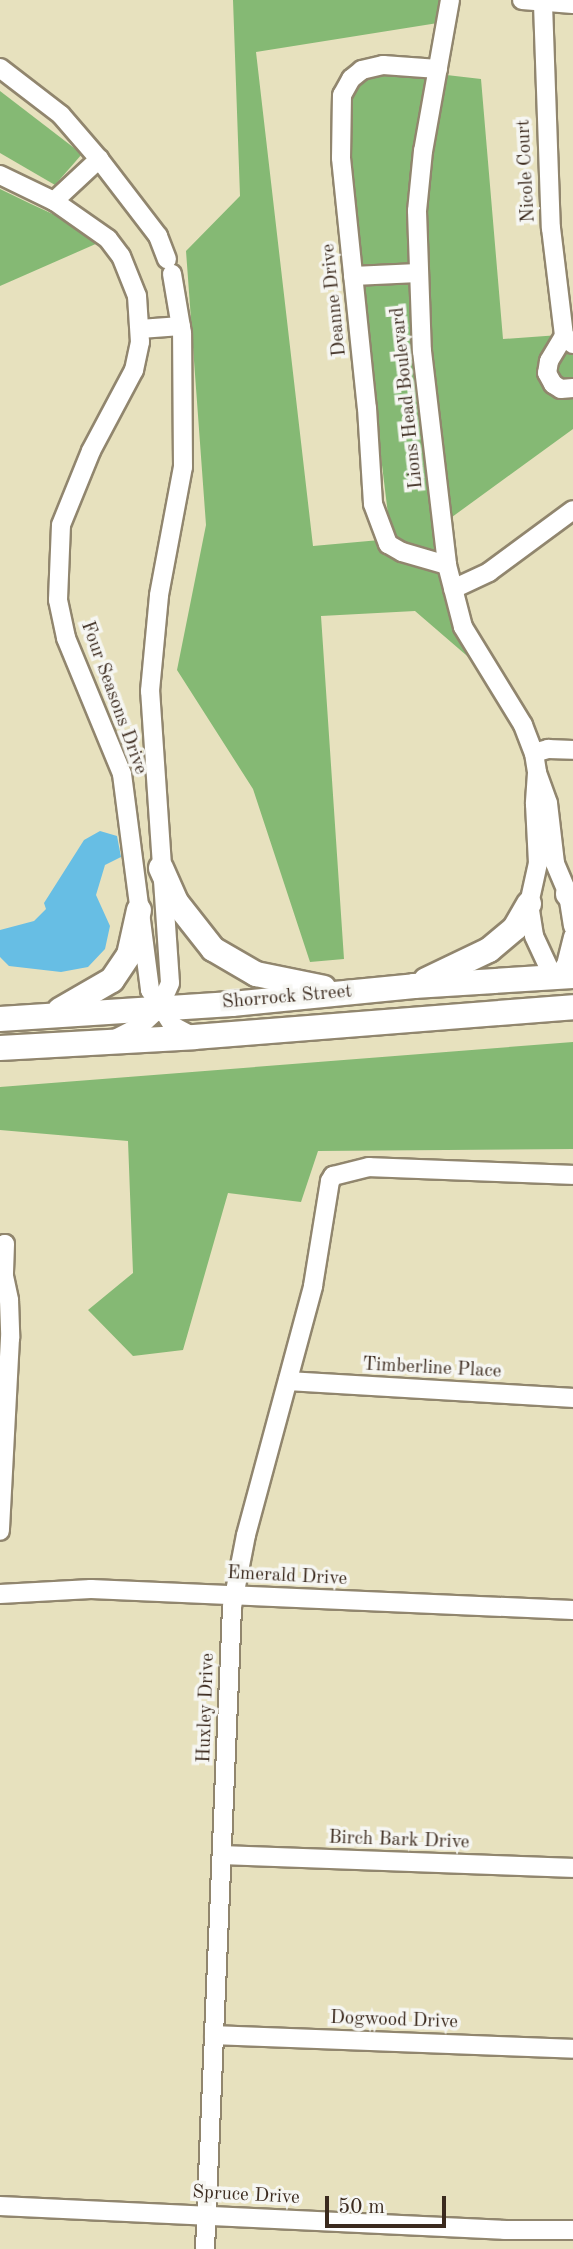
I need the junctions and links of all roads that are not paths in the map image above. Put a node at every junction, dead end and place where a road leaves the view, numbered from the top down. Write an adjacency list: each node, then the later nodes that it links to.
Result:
1 (450, 0): 6 (street, Lions Head Boulevard)
2 (522, 0): 3 (street)
3 (543, 4): 4 (street); 14 (street, Nicole Court)
4 (573, 4)
5 (0, 68): 7 (street, Four Seasons Drive)
6 (438, 69): 10 (street, Lions Head Boulevard); 11 (street, Deanne Drive)
7 (99, 159): 9 (street); 12 (street, Four Seasons Drive)
8 (0, 174): 9 (street, Four Seasons Drive)
9 (54, 201): 13 (street, Four Seasons Drive)
10 (418, 273): 11 (street); 17 (street, Lions Head Boulevard)
11 (353, 276): 17 (street, Deanne Drive)
12 (181, 326): 13 (street); 22 (street, Four Seasons Drive)
13 (139, 329): 25 (street, Four Seasons Drive)
14 (569, 340): 15 (street, Nicole Court)
15 (573, 388)
16 (573, 510): 18 (street)
17 (447, 565): 18 (street, Lions Head Boulevard)
18 (453, 589): 20 (street, Lions Head Boulevard)
19 (573, 750): 20 (street)
20 (534, 753): 21 (street, Lions Head Boulevard)
21 (537, 772): 23 (street, Lions Head Boulevard); 24 (street, Lions Head Boulevard)
22 (161, 868): 30 (main road); 32 (street, Four Seasons Drive)
23 (570, 897): 26 (street, Lions Head Boulevard)
24 (529, 904): 28 (street, Lions Head Boulevard); 29 (main road)
25 (139, 910): 32 (street, Four Seasons Drive); 33 (main road)
26 (573, 926)
27 (573, 937): 28 (street)
28 (568, 979): 29 (main road, Shorrock Street); 35 (main road)
29 (414, 986): 30 (main road, Shorrock Street)
30 (349, 993): 32 (main road, Shorrock Street)
31 (573, 1007): 35 (main road, Shorrock Street)
32 (159, 1008): 33 (main road, Shorrock Street); 36 (street, Four Seasons Drive); 37 (street)
33 (42, 1016): 34 (main road, Shorrock Street)
34 (0, 1019)
35 (402, 1021): 36 (main road, Shorrock Street)
36 (194, 1037): 37 (main road, Shorrock Street)
37 (115, 1040): 38 (main road, Shorrock Street)
38 (0, 1048)
39 (573, 1175): 41 (street, Huxley Drive)
40 (0, 1246): 43 (street)
41 (288, 1381): 42 (street, Timberline Place); 45 (street, Huxley Drive)
42 (573, 1398)
43 (0, 1531)
44 (0, 1594): 45 (street, Emerald Drive)
45 (234, 1595): 46 (street, Emerald Drive); 47 (street, Huxley Drive)
46 (573, 1610)
47 (223, 1855): 48 (street, Birch Bark Drive); 49 (street, Huxley Drive)
48 (573, 1868)
49 (214, 2035): 50 (street, Dogwood Drive); 52 (street, Huxley Drive)
50 (573, 2049)
51 (0, 2206): 52 (street, Spruce Drive)
52 (207, 2215): 53 (street, Spruce Drive); 54 (street, Huxley Drive)
53 (573, 2230)
54 (205, 2249)

